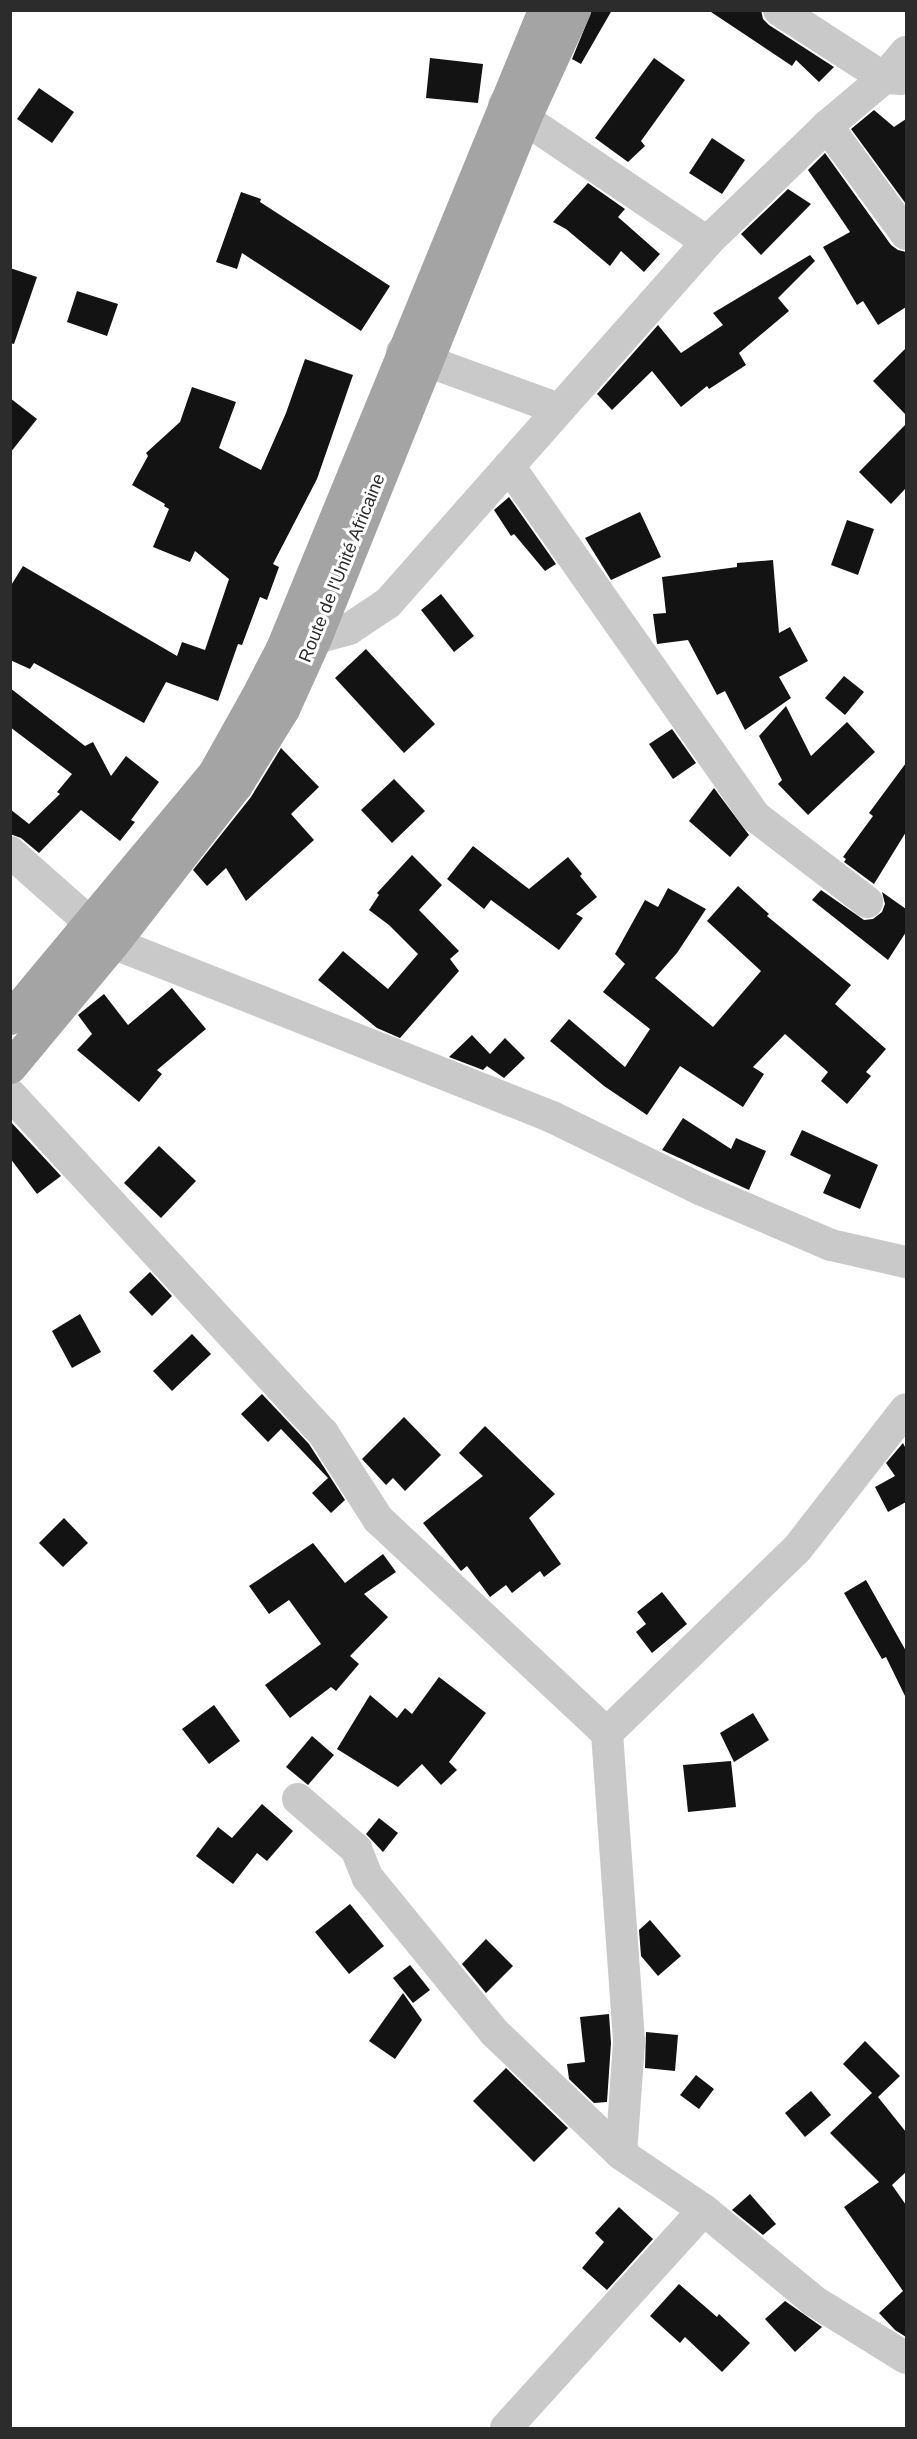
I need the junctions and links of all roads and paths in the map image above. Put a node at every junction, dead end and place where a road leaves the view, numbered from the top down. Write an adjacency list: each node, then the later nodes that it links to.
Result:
1 (544, 10): 6 (main road, Route de l'Unité Africaine)
2 (574, 10): 6 (main road, Route de l'Unité Africaine)
3 (779, 10): 5 (street)
4 (906, 52): 5 (street)
5 (895, 78): 7 (street)
6 (515, 111): 9 (street); 10 (main road, Route de l'Unité Africaine)
7 (827, 126): 8 (street); 9 (street)
8 (906, 234)
9 (707, 242): 11 (street)
10 (414, 356): 11 (street); 13 (main road, Route de l'Unité Africaine); 14 (main road, Route de l'Unité Africaine)
11 (559, 409): 12 (street)
12 (509, 466): 13 (street); 17 (street)
13 (315, 638): 14 (street); 15 (main road, Route de l'Unité Africaine)
14 (282, 648): 15 (main road, Route de l'Unité Africaine)
15 (269, 703): 18 (main road, Route de l'Unité Africaine)
16 (10, 852): 18 (street)
17 (867, 902)
18 (101, 934): 19 (main road, Route de l'Unité Africaine); 20 (main road, Route de l'Unité Africaine); 22 (street)
19 (10, 1018)
20 (10, 1067)
21 (10, 1094): 24 (street)
22 (906, 1262)
23 (906, 1409): 24 (street)
24 (607, 1733): 26 (street)
25 (298, 1799): 26 (street)
26 (621, 2154): 27 (street)
27 (704, 2210): 28 (street); 29 (street)
28 (906, 2358)
29 (506, 2428)

